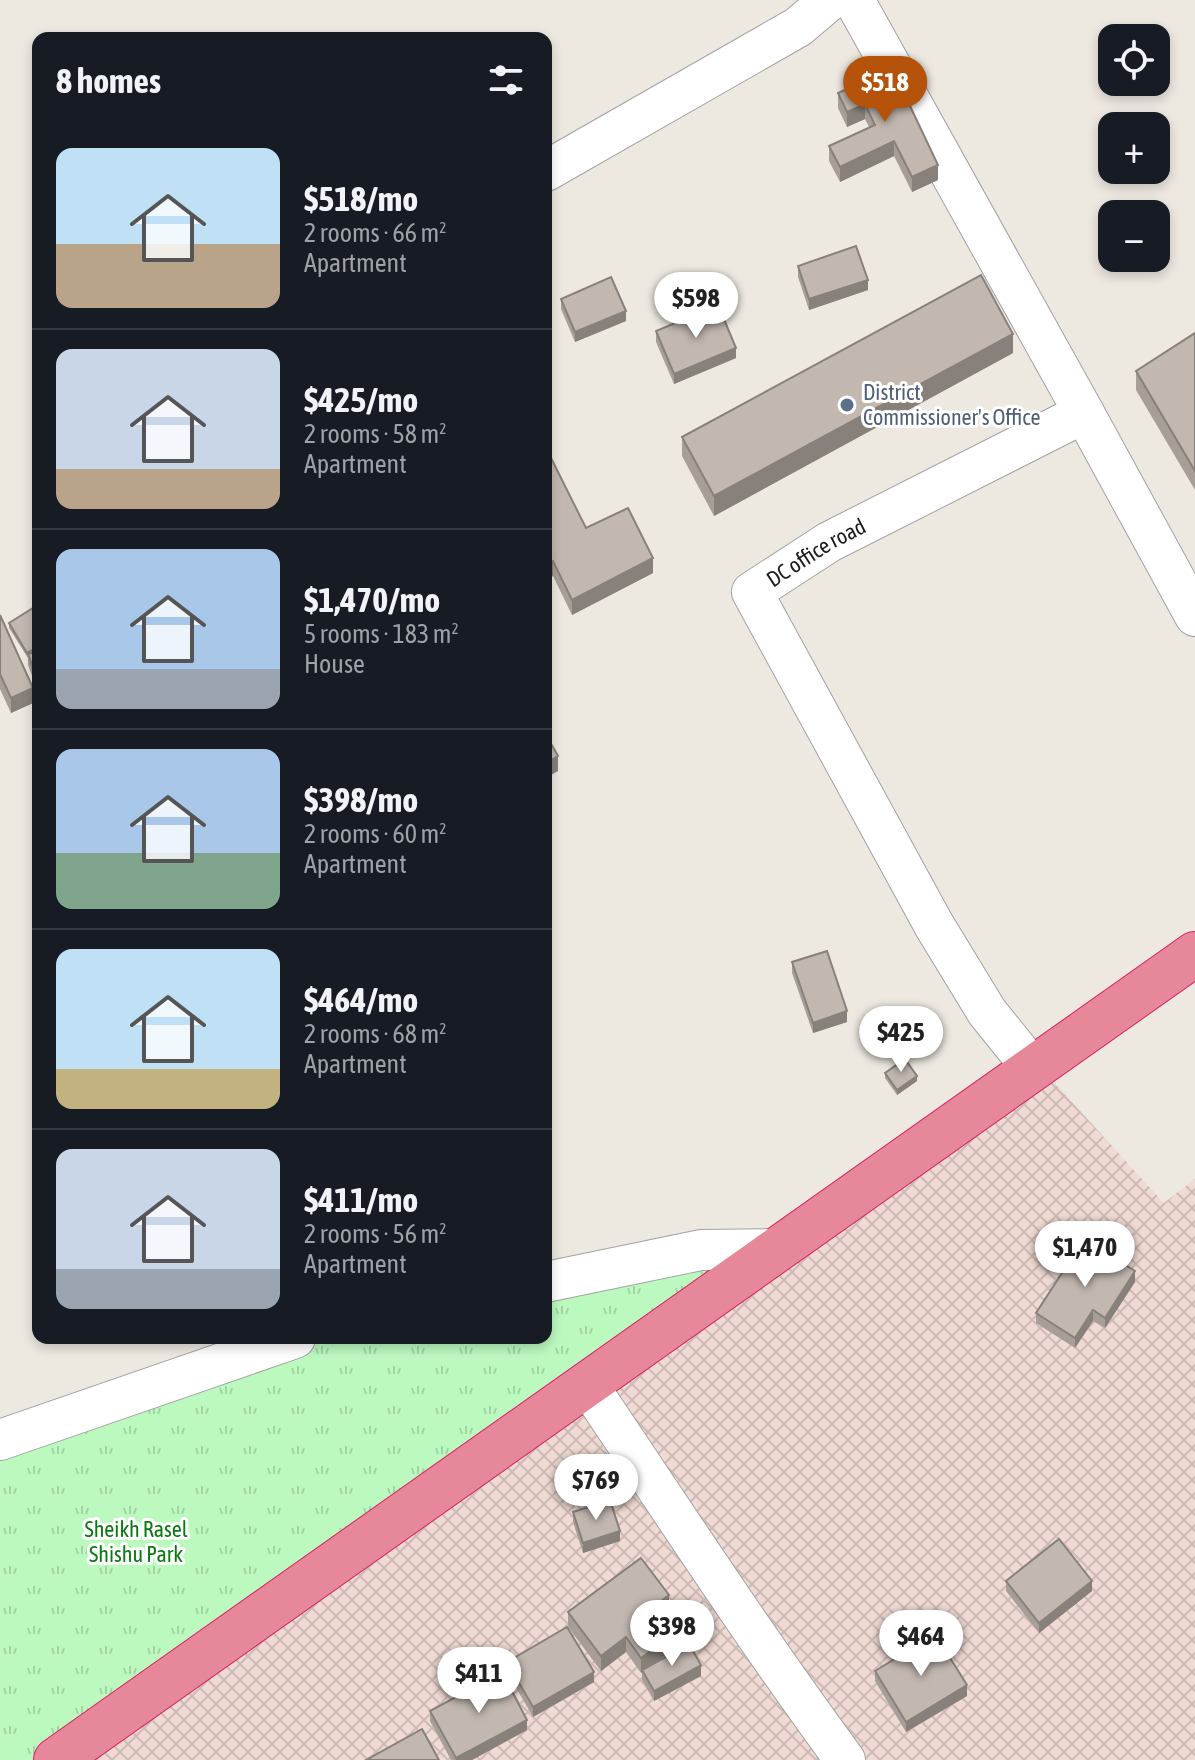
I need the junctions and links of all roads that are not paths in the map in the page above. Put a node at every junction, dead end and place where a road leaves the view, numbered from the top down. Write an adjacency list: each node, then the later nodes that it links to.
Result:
1 (830, 0): 3 (street)
2 (854, 0): 4 (street)
3 (552, 168)
4 (1084, 413): 5 (street); 7 (street, DC office road)
5 (1195, 616)
6 (1195, 954): 7 (highway)
7 (1033, 1069): 8 (highway)
8 (777, 1249): 9 (street); 11 (highway)
9 (552, 1281)
10 (278, 1344): 12 (street)
11 (587, 1384): 13 (highway); 14 (street)
12 (0, 1440)
13 (56, 1760)
14 (845, 1760)

